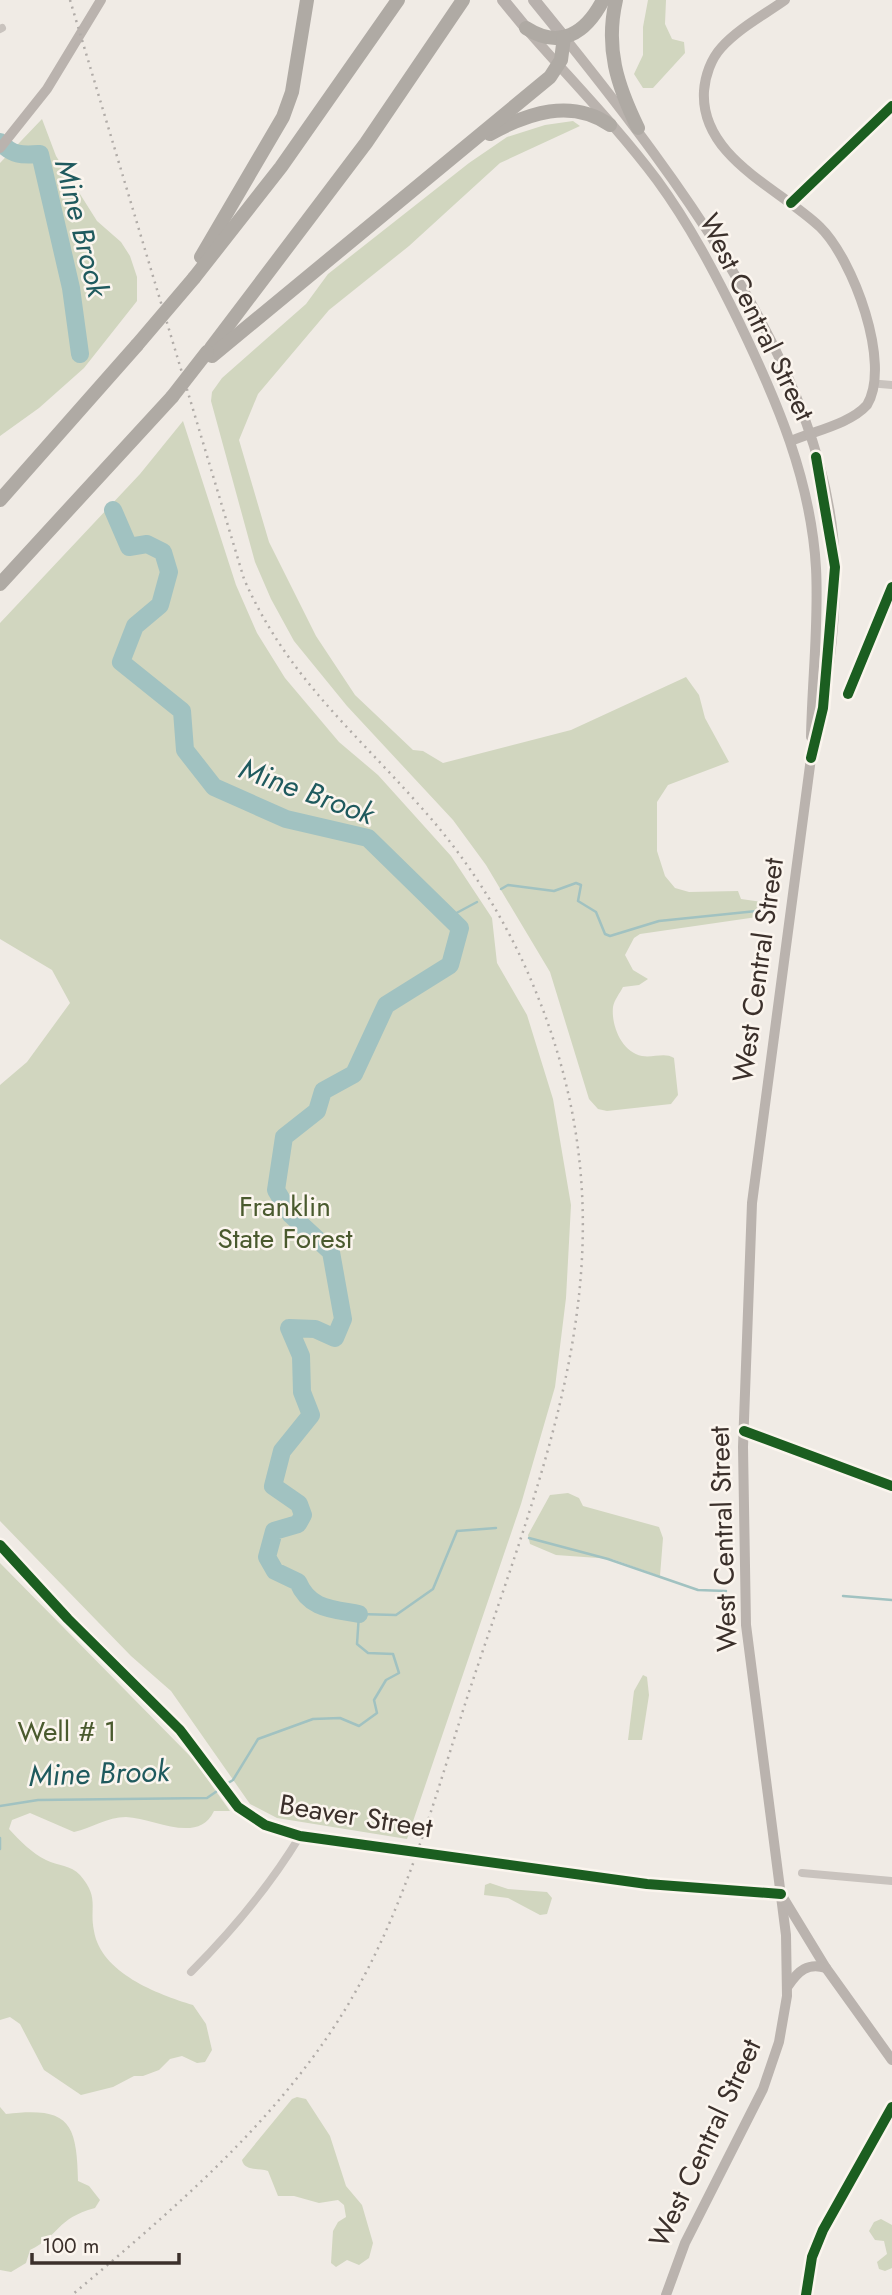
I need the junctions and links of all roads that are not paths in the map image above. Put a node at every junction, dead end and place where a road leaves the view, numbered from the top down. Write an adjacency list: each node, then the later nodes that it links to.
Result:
1 (101, 0): 16 (main road)
2 (307, 0): 19 (highway)
3 (398, 0): 19 (highway)
4 (463, 0): 20 (highway)
5 (503, 0): 10 (main road, West Central Street)
6 (534, 0): 11 (main road, West Central Street)
7 (603, 0): 11 (highway)
8 (616, 0): 15 (highway)
9 (785, 0): 18 (main road)
10 (526, 28): 11 (highway); 12 (main road, West Central Street)
11 (565, 37): 12 (highway); 15 (main road, West Central Street)
12 (558, 65): 14 (main road, West Central Street); 17 (highway)
13 (892, 106): 18 (street)
14 (610, 125): 17 (highway); 24 (main road, West Central Street)
15 (638, 128): 23 (main road, West Central Street)
16 (0, 148)
17 (459, 153): 20 (highway)
18 (791, 203): 21 (main road)
19 (192, 276): 25 (highway, bridge)
20 (210, 354): 26 (highway, bridge)
21 (880, 384): 22 (street); 23 (main road)
22 (892, 385)
23 (810, 433): 24 (main road); 29 (main road, West Central Street)
24 (791, 441): 29 (main road, West Central Street)
25 (0, 500)
26 (0, 584)
27 (891, 592): 28 (street)
28 (848, 694)
29 (811, 758): 30 (main road, West Central Street)
30 (744, 1431): 31 (street); 36 (main road, West Central Street)
31 (892, 1486)
32 (0, 1545): 33 (street, Beaver Street)
33 (300, 1836): 36 (street, Beaver Street); 38 (street)
34 (802, 1874): 35 (street)
35 (892, 1881)
36 (781, 1894): 37 (main road); 39 (main road, West Central Street)
37 (826, 1968): 39 (main road); 40 (main road)
38 (191, 1972)
39 (788, 1986): 42 (main road, West Central Street)
40 (892, 2060)
41 (892, 2107): 43 (street)
42 (666, 2295)
43 (806, 2295)

